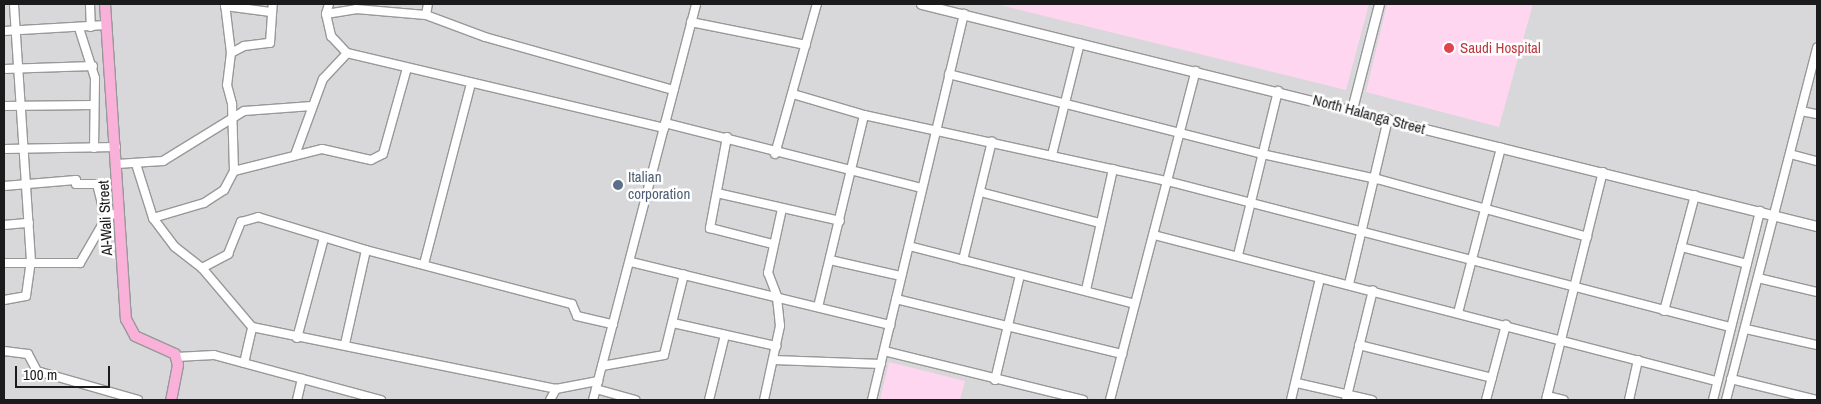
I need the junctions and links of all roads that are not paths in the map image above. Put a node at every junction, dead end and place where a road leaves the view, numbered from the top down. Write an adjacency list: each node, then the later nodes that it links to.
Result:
1 (14, 4): 19 (street)
2 (90, 4): 17 (street)
3 (105, 4): 16 (main road, Al-Wali Street)
4 (329, 4): 12 (street)
5 (428, 4): 14 (street)
6 (696, 4): 15 (street)
7 (817, 4): 22 (street)
8 (922, 4): 13 (street, North Halanga Street)
9 (1379, 4): 42 (street)
10 (225, 5): 11 (street); 24 (street)
11 (272, 8): 24 (street)
12 (326, 14): 14 (street); 25 (street)
13 (964, 14): 21 (street, North Halanga Street); 32 (street)
14 (426, 15): 34 (street)
15 (691, 22): 22 (street); 34 (street)
16 (106, 25): 17 (street); 53 (main road, Al-Wali Street)
17 (91, 27): 18 (street)
18 (79, 28): 19 (street); 27 (street)
19 (15, 30): 20 (street); 28 (street)
20 (4, 31)
21 (1080, 43): 31 (street, North Halanga Street); 37 (street)
22 (806, 45): 36 (street)
23 (1817, 48): 26 (street)
24 (231, 53): 47 (street)
25 (347, 53): 29 (street); 41 (street)
26 (1816, 62): 43 (street)
27 (93, 66): 28 (street); 39 (street)
28 (19, 68): 30 (street); 38 (street)
29 (408, 68): 33 (street); 61 (street)
30 (4, 69)
31 (1196, 71): 35 (street, North Halanga Street); 50 (street)
32 (950, 74): 37 (street); 49 (street)
33 (471, 83): 48 (street); 106 (street)
34 (674, 90): 48 (street)
35 (1278, 91): 42 (street, North Halanga Street); 59 (street)
36 (793, 94): 45 (street); 58 (street)
37 (1063, 103): 50 (street); 62 (street)
38 (22, 105): 39 (street); 40 (street); 57 (street)
39 (94, 105): 54 (street)
40 (4, 106)
41 (312, 106): 47 (street); 61 (street)
42 (1352, 108): 46 (street, North Halanga Street)
43 (1801, 111): 44 (street); 60 (street)
44 (1817, 114)
45 (864, 115): 49 (street); 68 (street)
46 (1388, 119): 55 (street, North Halanga Street); 70 (street)
47 (232, 120): 65 (street); 67 (street)
48 (664, 126): 51 (street); 105 (street)
49 (935, 130): 52 (street); 74 (street)
50 (1179, 132): 59 (street); 71 (street)
51 (728, 138): 58 (street); 76 (street)
52 (992, 141): 62 (street); 75 (street)
53 (116, 147): 54 (street); 64 (main road, Al-Wali Street)
54 (94, 148): 57 (street)
55 (1501, 148): 69 (street, North Halanga Street); 80 (street)
56 (4, 149): 57 (street)
57 (25, 149): 72 (street)
58 (775, 154): 68 (street)
59 (1262, 154): 70 (street); 78 (street)
60 (1790, 154): 63 (street); 83 (street)
61 (295, 155): 67 (street)
62 (1052, 155): 66 (street)
63 (1817, 161)
64 (117, 164): 65 (street); 84 (main road, Al-Wali Street)
65 (136, 164): 85 (street)
66 (1113, 169): 71 (street); 88 (street)
67 (234, 171): 85 (street)
68 (851, 172): 74 (street); 86 (street)
69 (1603, 172): 77 (street, North Halanga Street); 93 (street)
70 (1377, 178): 80 (street); 91 (street)
71 (1167, 181): 78 (street); 92 (street)
72 (27, 185): 73 (street); 82 (street); 87 (street)
73 (4, 186)
74 (922, 188): 96 (street)
75 (980, 192): 88 (street); 102 (street)
76 (717, 194): 79 (street); 95 (street)
77 (1695, 195): 81 (street, North Halanga Street); 97 (street)
78 (1251, 203): 91 (street); 99 (street)
79 (782, 208): 86 (street); 95 (street)
80 (1485, 209): 93 (street); 100 (street)
81 (1760, 211): 83 (street, North Halanga Street); 107 (street)
82 (109, 213): 84 (street); 103 (street)
83 (1774, 215): 90 (street, North Halanga Street); 113 (street)
84 (120, 216): 144 (main road, Al-Wali Street)
85 (153, 218): 108 (street)
86 (840, 221): 101 (street)
87 (29, 223): 89 (street); 103 (street)
88 (1100, 223): 116 (street)
89 (4, 225)
90 (1817, 226)
91 (1362, 231): 100 (street); 114 (street)
92 (1154, 235): 99 (street); 122 (street)
93 (1587, 237): 115 (street)
94 (324, 238): 98 (street); 108 (street); 135 (street)
95 (773, 244): 119 (street)
96 (908, 246): 102 (street); 111 (street)
97 (1680, 247): 107 (street); 124 (street)
98 (366, 250): 106 (street); 137 (street)
99 (1238, 255): 112 (street)
100 (1472, 259): 115 (street); 125 (street)
101 (830, 260): 111 (street); 123 (street)
102 (963, 260): 110 (street)
103 (31, 261): 104 (street); 121 (street)
104 (4, 262)
105 (631, 262): 109 (street); 127 (street)
106 (424, 264): 127 (street)
107 (1747, 264): 130 (street)
108 (202, 268): 132 (street)
109 (684, 274): 119 (street); 126 (street)
110 (1020, 275): 116 (street); 131 (street)
111 (902, 276): 120 (street)
112 (1320, 278): 114 (street); 156 (street)
113 (1758, 278): 118 (street); 133 (street)
114 (1349, 284): 117 (street)
115 (1575, 287): 124 (street); 136 (street)
116 (1086, 290): 122 (street)
117 (1373, 290): 125 (street); 138 (street)
118 (1817, 292)
119 (777, 296): 123 (street); 140 (street)
120 (896, 299): 128 (street); 131 (street)
121 (4, 300)
122 (1136, 304): 143 (street)
123 (818, 307): 128 (street)
124 (1664, 310): 130 (street)
125 (1458, 313): 129 (street)
126 (673, 323): 134 (street); 149 (street)
127 (613, 324): 149 (street)
128 (890, 325): 142 (street)
129 (1506, 325): 136 (street); 150 (street)
130 (1730, 325): 133 (street); 155 (street)
131 (1008, 326): 143 (street); 153 (street)
132 (252, 327): 135 (street); 147 (street)
133 (1746, 328): 139 (street); 152 (street)
134 (724, 335): 140 (street); 169 (street)
135 (297, 338): 137 (street)
136 (1561, 340): 146 (street); 161 (street)
137 (345, 344): 157 (street)
138 (1360, 344): 150 (street); 160 (street)
139 (1817, 345)
140 (776, 346): 145 (street)
141 (4, 350): 162 (street)
142 (884, 351): 148 (street); 153 (street)
143 (1122, 354): 173 (street)
144 (176, 357): 147 (street); 163 (main road)
145 (774, 360): 148 (street); 170 (street)
146 (1638, 360): 155 (street); 178 (street)
147 (244, 363): 151 (street)
148 (881, 364): 171 (street)
149 (602, 366): 154 (street)
150 (1492, 378): 176 (street)
151 (302, 379): 164 (street); 165 (street)
152 (1731, 379): 180 (street); 181 (street)
153 (995, 380): 159 (street)
154 (598, 381): 157 (street); 158 (street)
155 (1716, 381): 179 (street)
156 (1296, 383): 160 (street); 174 (street)
157 (556, 389): 166 (street)
158 (596, 390): 167 (street); 168 (street)
159 (1051, 397): 172 (street)
160 (1346, 397): 175 (street)
161 (1546, 398): 177 (street)
162 (138, 400)
163 (171, 400)
164 (297, 400)
165 (381, 400)
166 (550, 400)
167 (593, 400)
168 (635, 400)
169 (710, 400)
170 (764, 400)
171 (872, 400)
172 (1083, 400)
173 (1110, 400)
174 (1291, 400)
175 (1372, 400)
176 (1486, 400)
177 (1564, 400)
178 (1629, 400)
179 (1713, 400)
180 (1726, 400)
181 (1817, 400)

